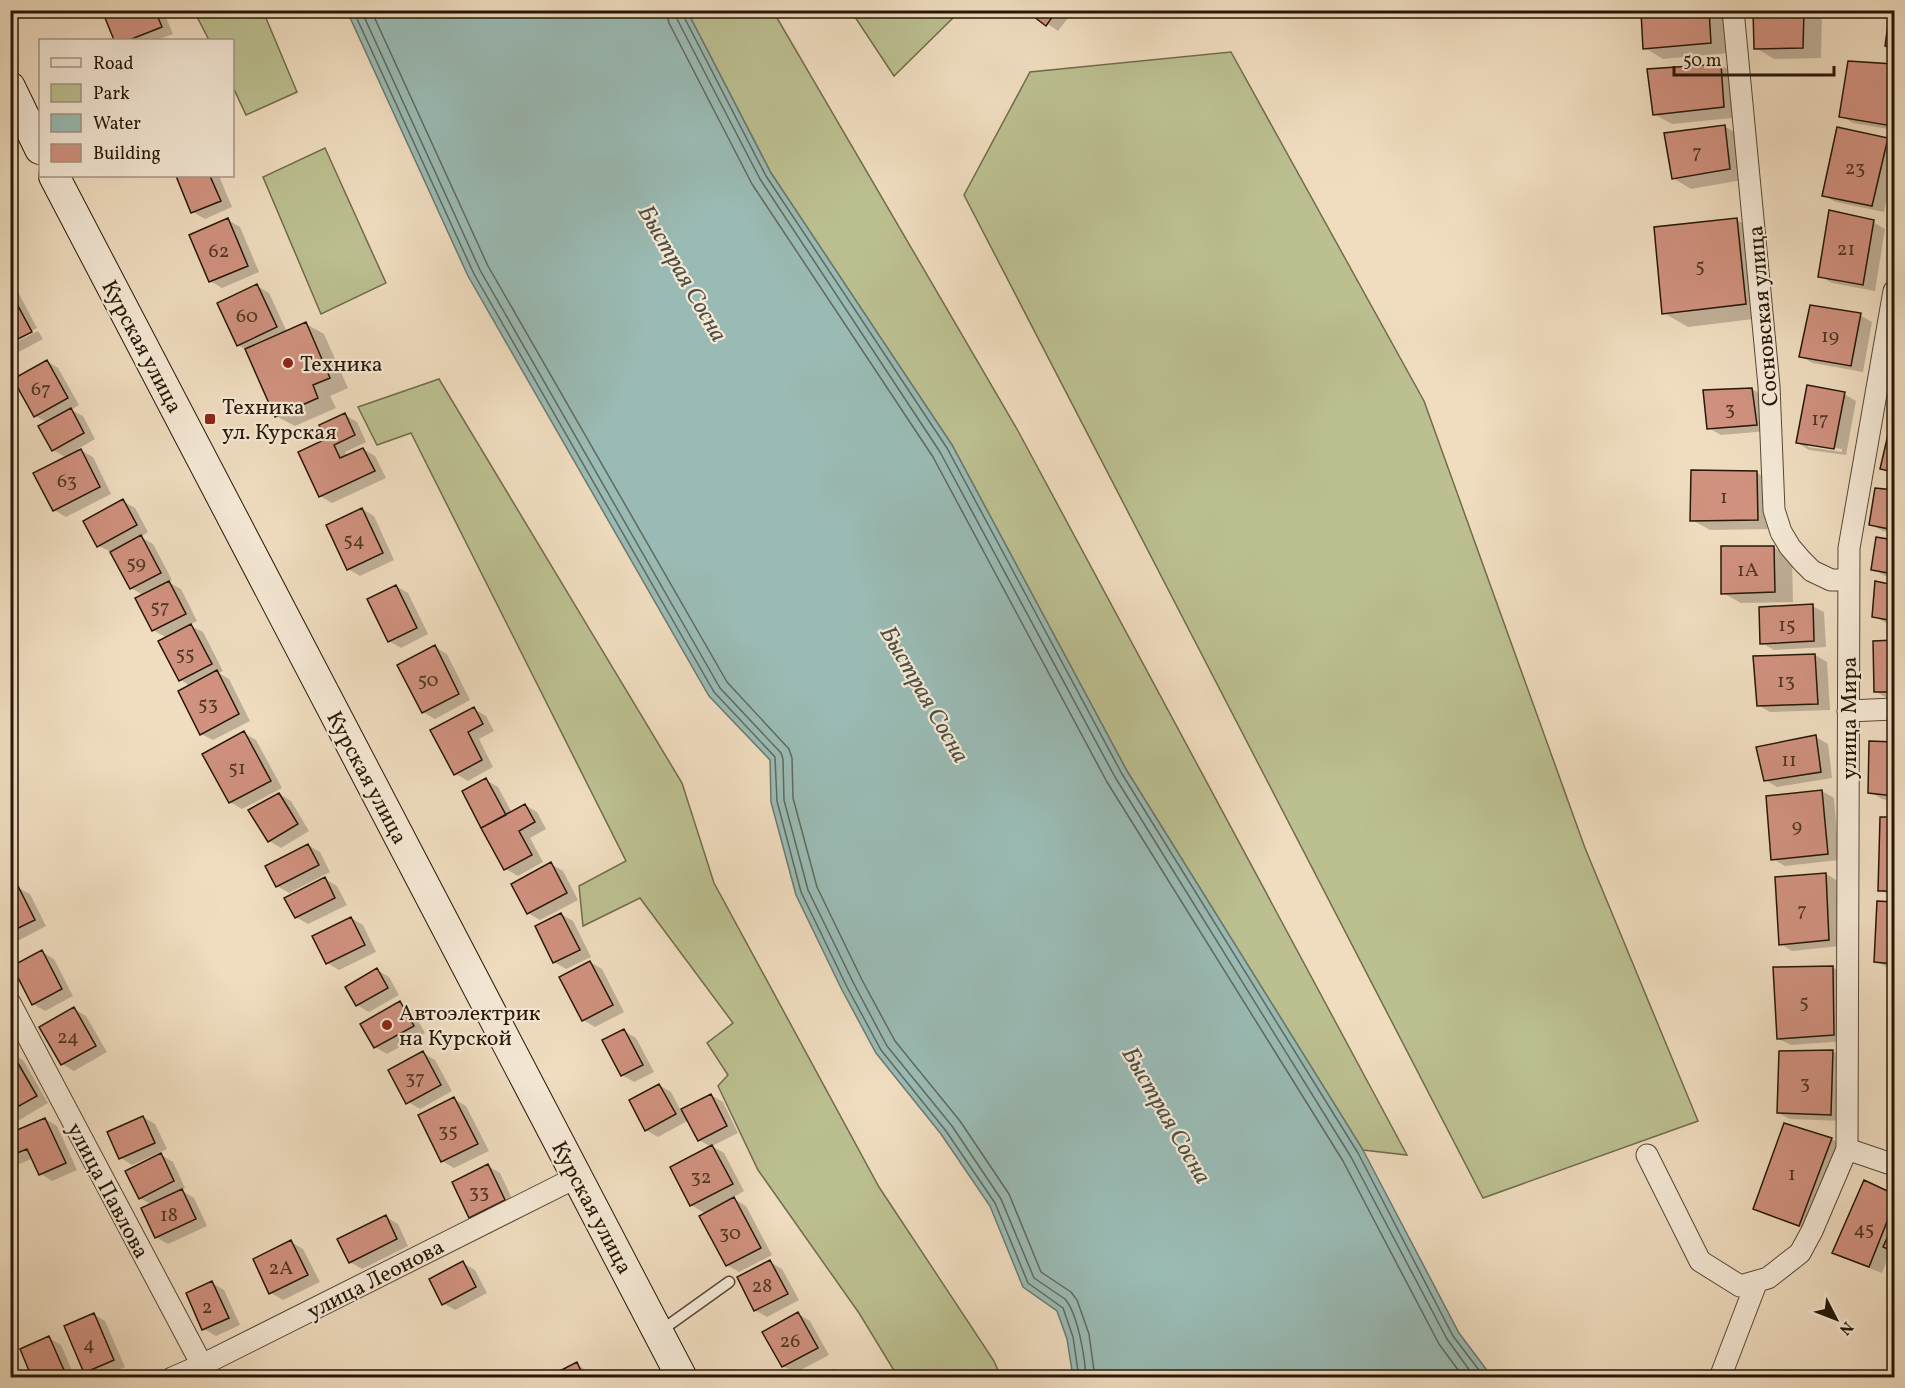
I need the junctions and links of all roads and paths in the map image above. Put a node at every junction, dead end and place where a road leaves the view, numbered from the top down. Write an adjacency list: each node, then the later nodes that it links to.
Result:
1 (1733, 10): 7 (street, Сосновская улица)
2 (10, 87): 3 (street)
3 (39, 147)
4 (55, 177): 14 (street, Курская улица)
5 (1894, 291): 6 (street, улица Мира)
6 (1890, 343): 7 (street, улица Мира)
7 (1849, 580): 9 (street, улица Мира)
8 (1894, 709): 9 (street)
9 (1848, 711): 11 (street, улица Мира)
10 (10, 1003): 18 (street, улица Павлова)
11 (1847, 1149): 13 (street); 15 (street)
12 (1647, 1155): 15 (street)
13 (1894, 1165)
14 (578, 1177): 17 (street, Курская улица); 18 (street, улица Леонова)
15 (1757, 1281): 21 (street)
16 (729, 1282): 17 (lane)
17 (659, 1332): 20 (street, Курская улица)
18 (205, 1371): 19 (street, улица Леонова)
19 (172, 1377)
20 (682, 1377)
21 (1722, 1377)

